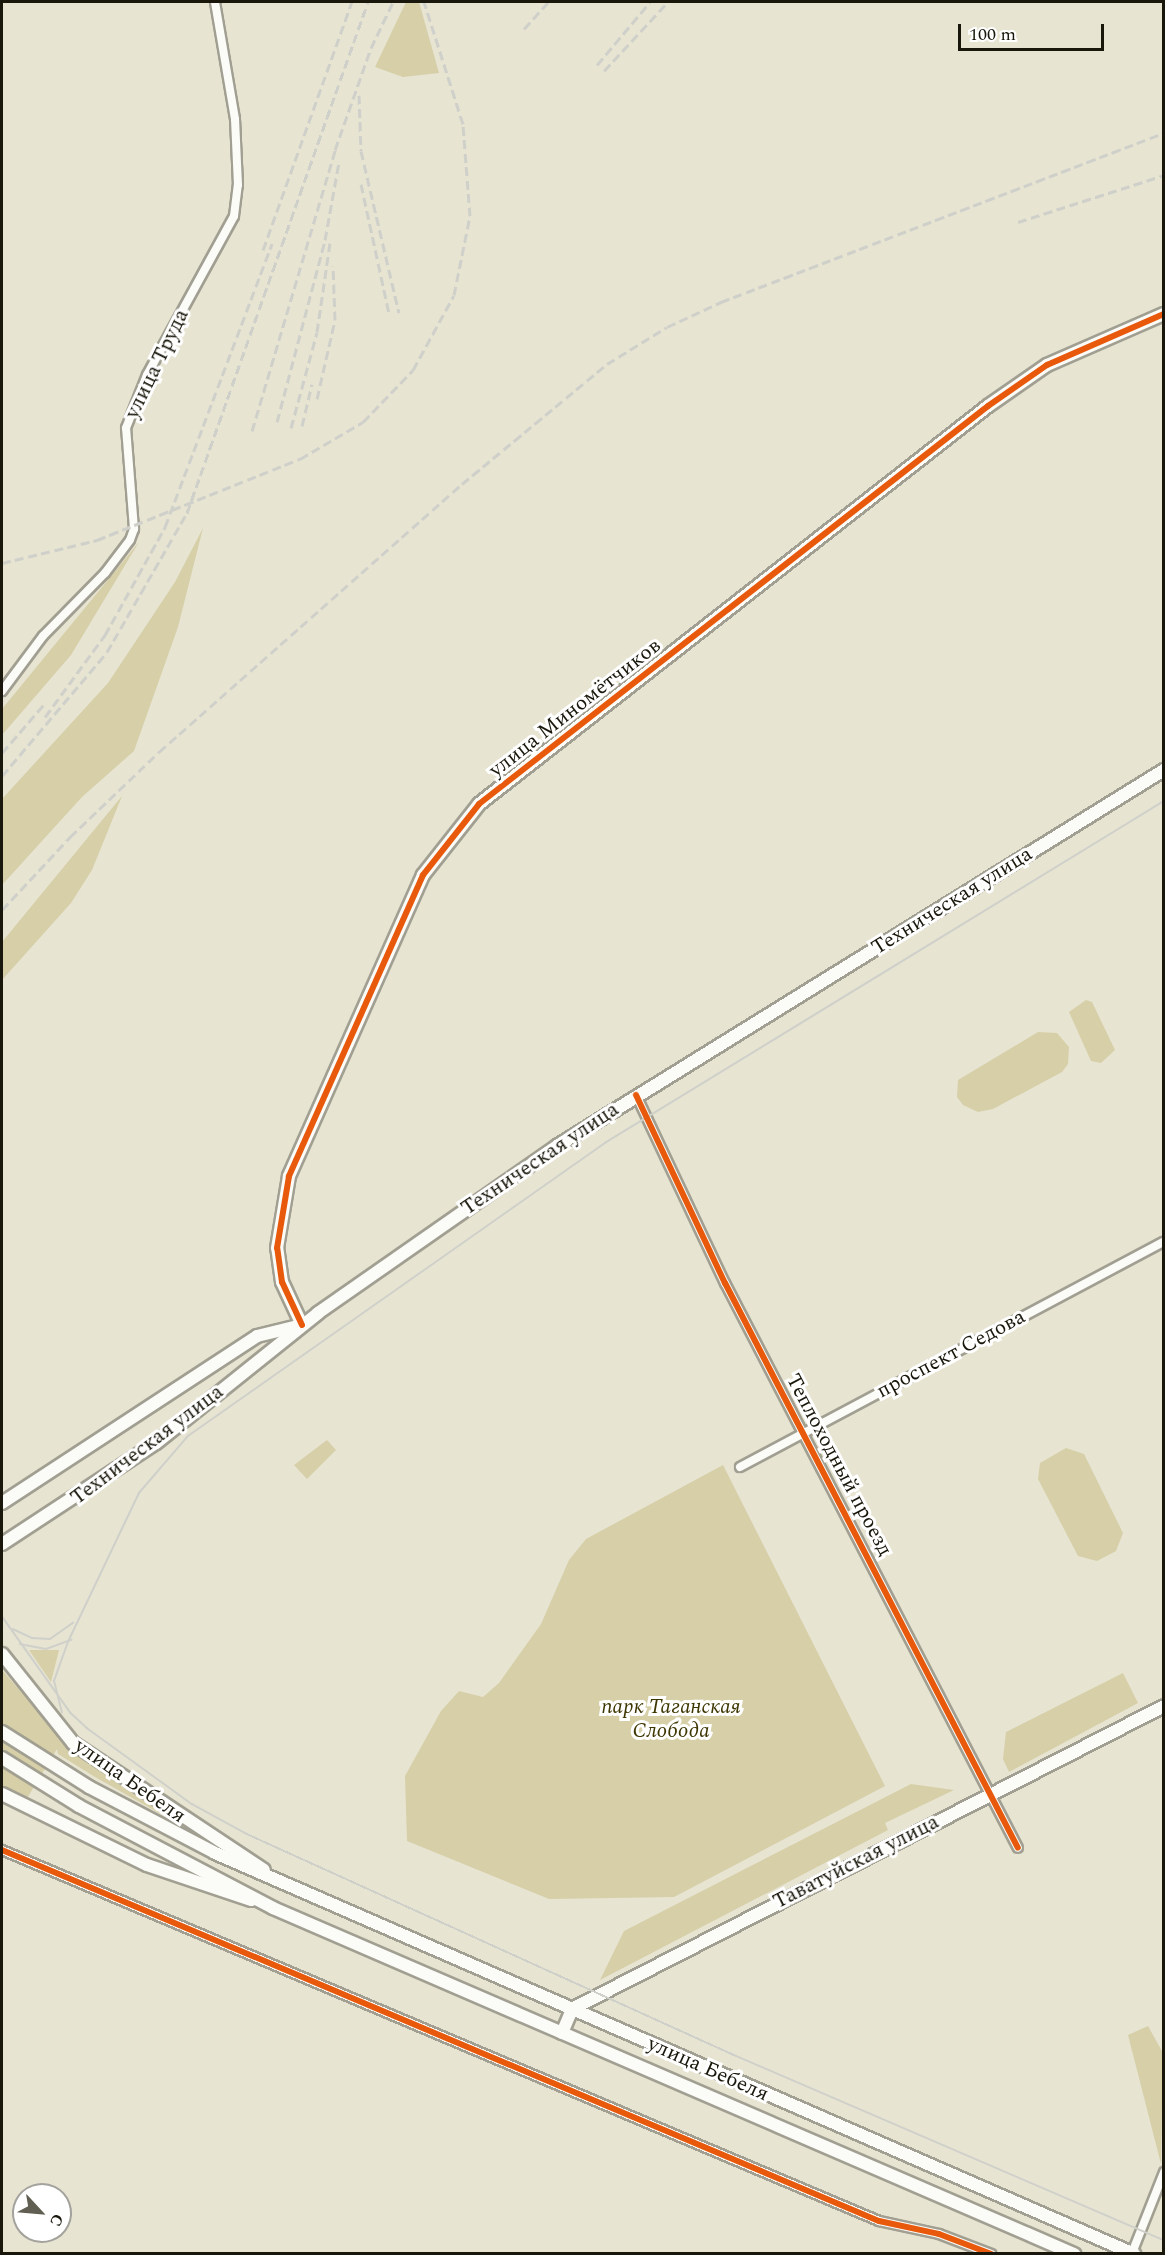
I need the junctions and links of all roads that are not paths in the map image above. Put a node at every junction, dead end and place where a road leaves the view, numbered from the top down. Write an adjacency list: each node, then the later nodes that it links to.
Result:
1 (215, 2): 3 (street, улица Труда)
2 (1164, 314): 7 (main road, улица Миномётчиков)
3 (2, 690)
4 (1164, 770): 5 (main road, Техническая улица)
5 (636, 1095): 7 (main road, Техническая улица); 8 (street, Теплоходный проезд)
6 (1164, 1242): 8 (street, проспект Седова)
7 (303, 1325): 10 (main road); 11 (main road, Техническая улица)
8 (804, 1431): 9 (street, проспект Седова); 16 (street, Теплоходный проезд)
9 (740, 1467)
10 (2, 1503)
11 (2, 1544)
12 (2, 1653): 20 (main road, улица Бебеля)
13 (1164, 1706): 16 (main road, Таватуйская улица)
14 (2, 1732): 20 (main road, улица Бебеля)
15 (2, 1758): 21 (main road, улица Бебеля)
16 (992, 1793): 18 (street, Теплоходный проезд); 22 (main road, Таватуйская улица)
17 (2, 1794): 21 (main road, улица Бебеля)
18 (1018, 1848)
19 (2, 1850): 25 (street)
20 (283, 1882): 22 (main road, улица Бебеля)
21 (273, 1908): 23 (main road, улица Бебеля)
22 (572, 2009): 23 (main road); 27 (main road, улица Бебеля)
23 (562, 2033): 26 (main road, улица Бебеля)
24 (1164, 2172): 27 (street)
25 (991, 2253)
26 (1074, 2253)
27 (1133, 2253)

